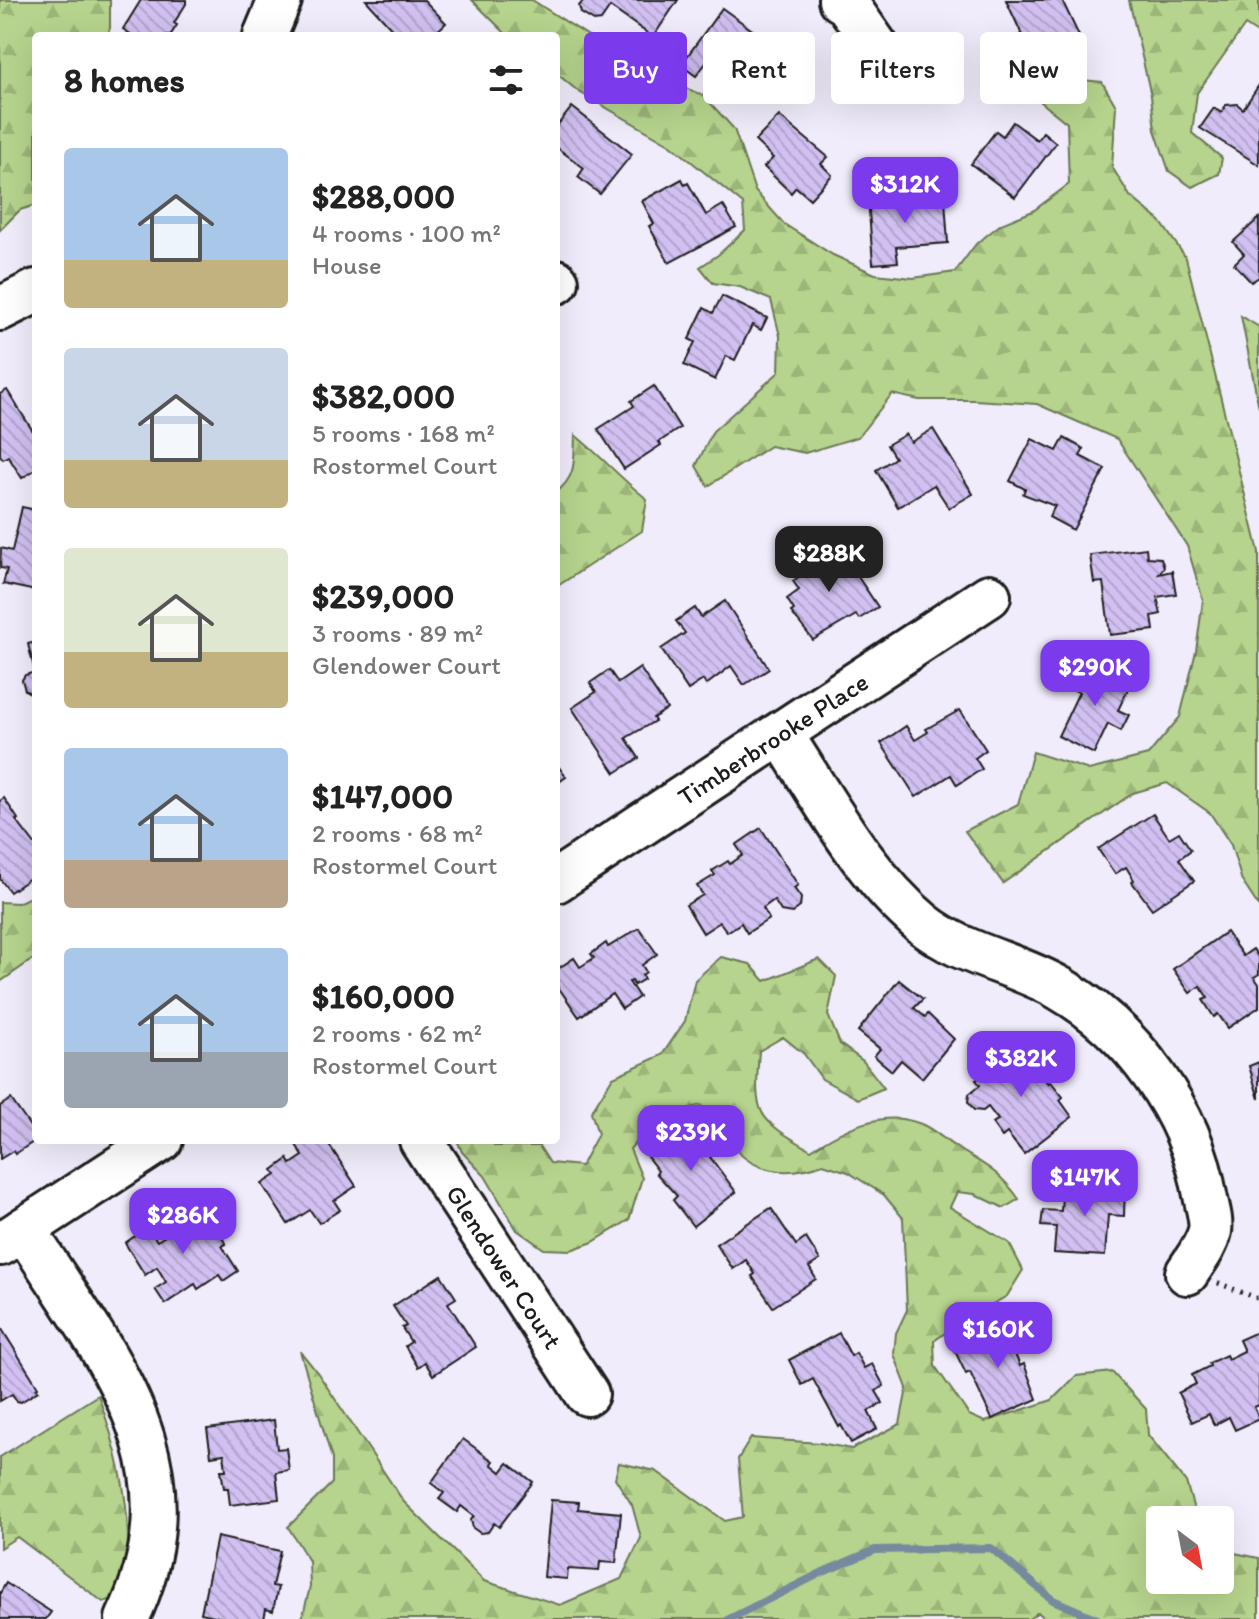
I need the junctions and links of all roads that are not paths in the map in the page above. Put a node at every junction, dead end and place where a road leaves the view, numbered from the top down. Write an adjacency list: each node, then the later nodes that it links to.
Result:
1 (280, 0): 3 (street)
2 (840, 0): 4 (street)
3 (267, 32)
4 (867, 32)
5 (32, 293): 6 (street)
6 (0, 309)
7 (989, 596): 8 (street, Timberbrooke Place)
8 (781, 734): 9 (street, Timberbrooke Place); 13 (street)
9 (560, 878)
10 (155, 1144): 12 (street)
11 (424, 1144): 14 (street, Glendower Court)
12 (12, 1237): 15 (street)
13 (1187, 1273)
14 (587, 1394)
15 (127, 1619)

